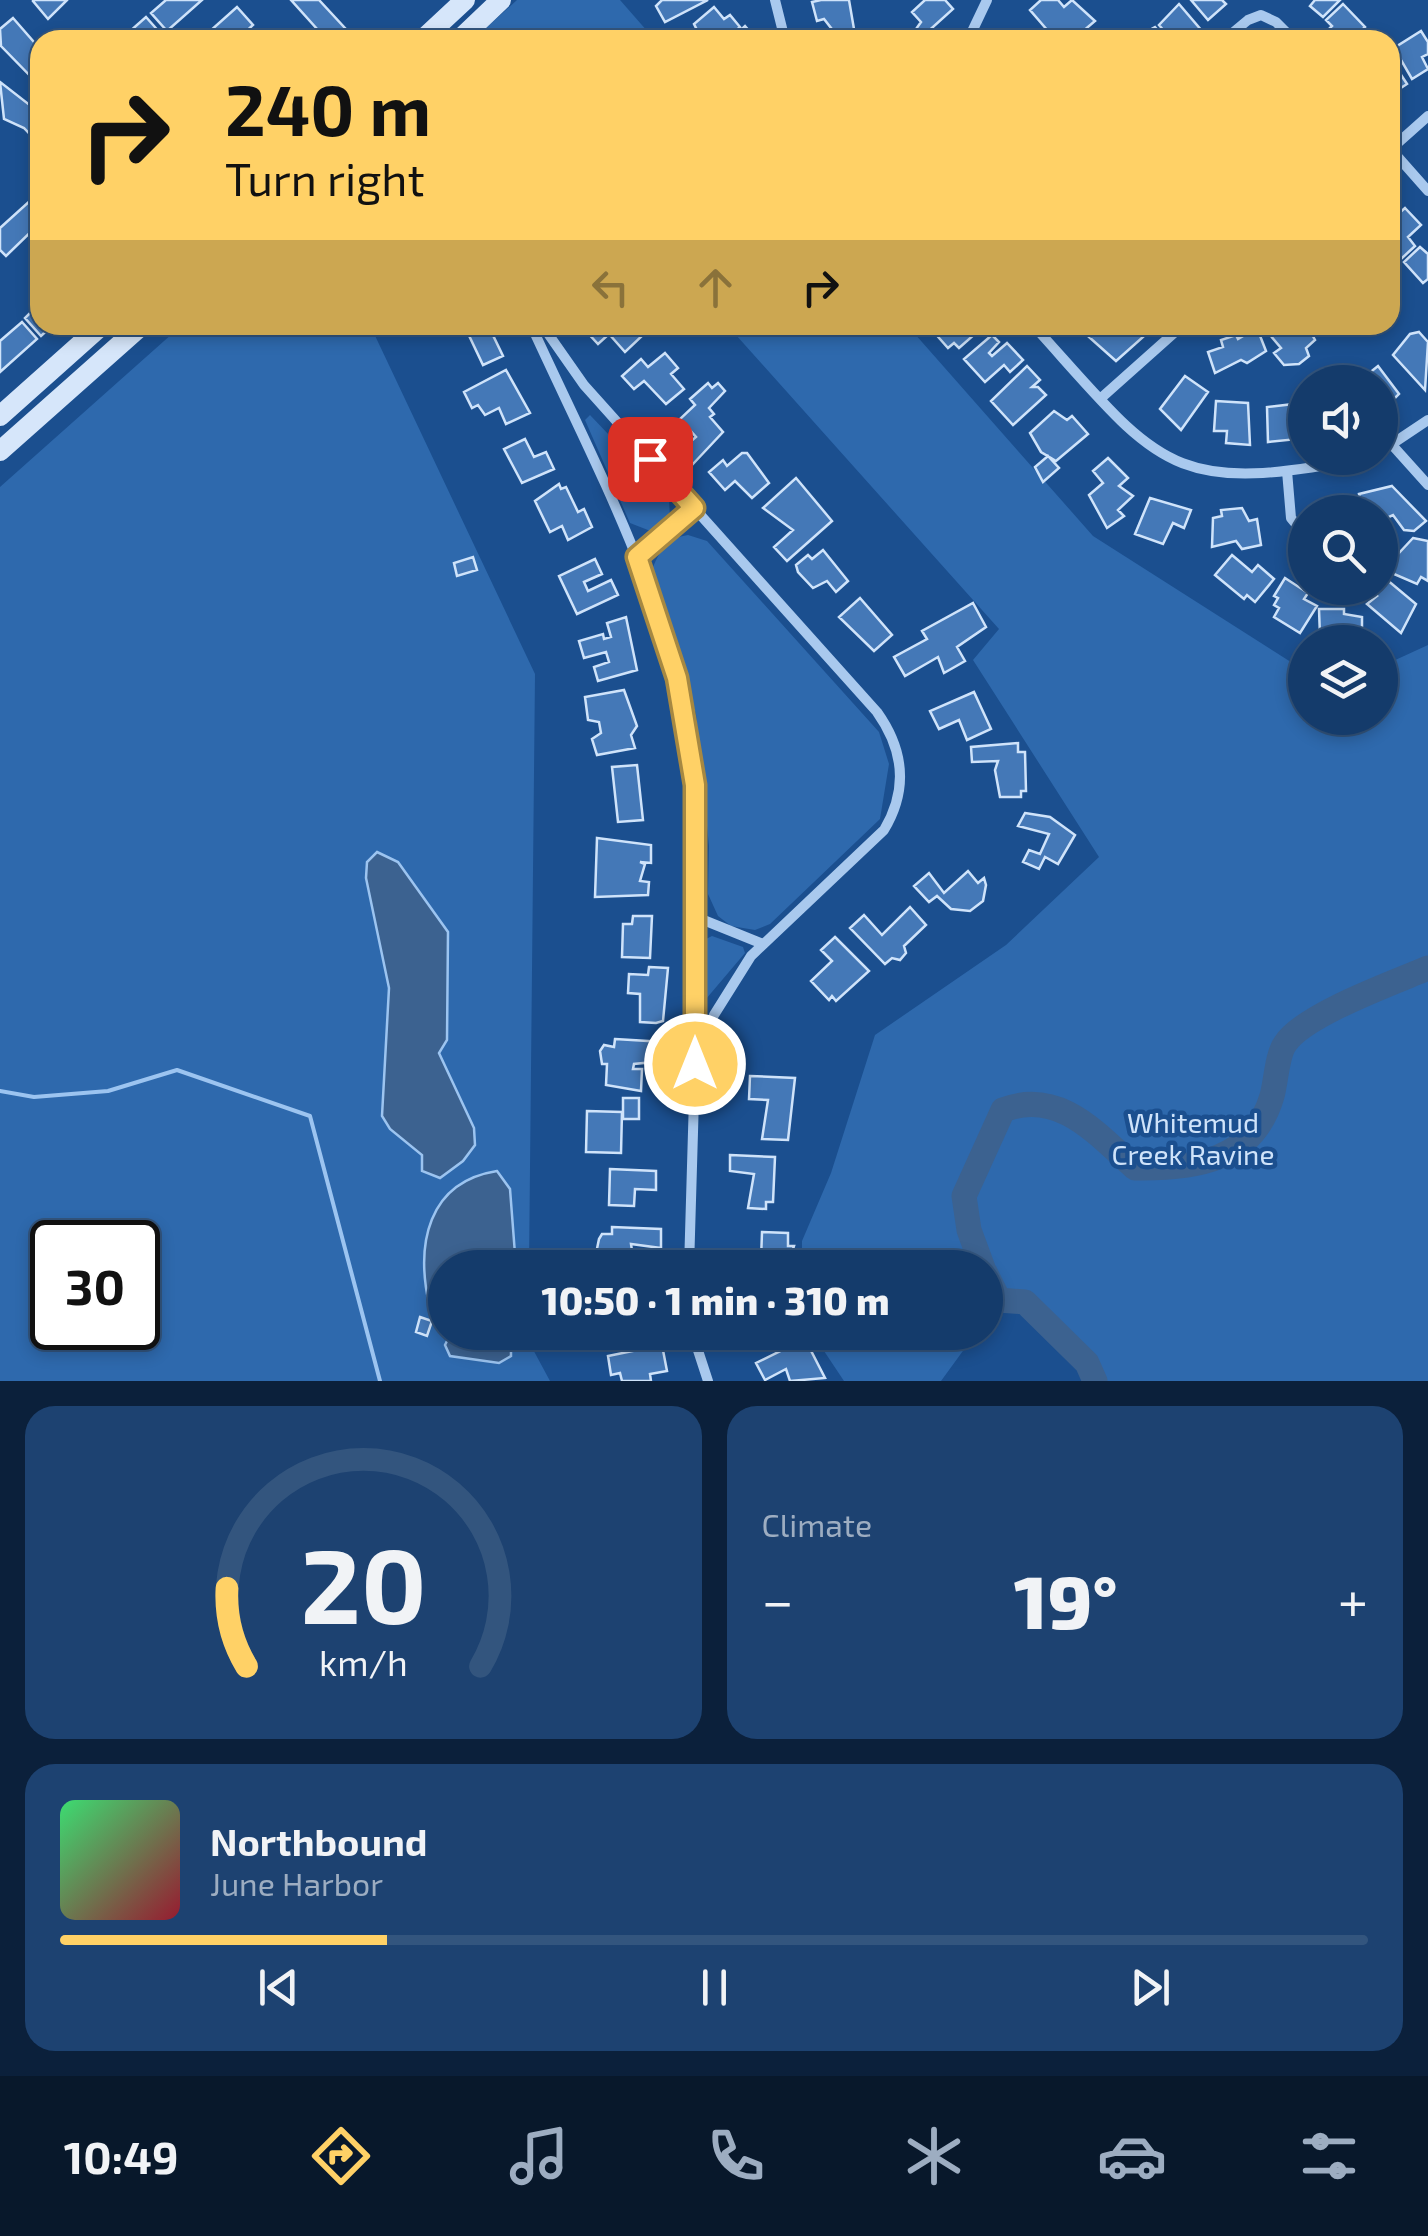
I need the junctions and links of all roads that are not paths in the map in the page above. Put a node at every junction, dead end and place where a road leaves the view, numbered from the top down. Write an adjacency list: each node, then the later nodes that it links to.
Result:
1 (465, 0): 5 (main road)
2 (501, 0): 6 (main road)
3 (775, 0): 7 (street)
4 (987, 0): 8 (street)
5 (433, 30)
6 (470, 30)
7 (782, 30)
8 (973, 30)
9 (1236, 30): 10 (street)
10 (1284, 30)
11 (1428, 116): 12 (street)
12 (1400, 140)
13 (1400, 160): 14 (street)
14 (1428, 191)
15 (91, 335): 22 (main road)
16 (131, 335): 25 (main road)
17 (536, 335): 31 (street)
18 (549, 335): 30 (street)
19 (1042, 335): 21 (street)
20 (1172, 335): 21 (street)
21 (1100, 399): 27 (street)
22 (0, 416)
23 (1428, 420): 24 (street)
24 (1398, 443)
25 (0, 451)
26 (1398, 451): 28 (street)
27 (1287, 471): 29 (street)
28 (1428, 485)
29 (1289, 495)
30 (694, 508): 31 (street); 33 (street)
31 (637, 557): 32 (street)
32 (696, 917): 33 (street); 34 (street)
33 (763, 944): 34 (street)
34 (695, 1064): 35 (street)
35 (690, 1250)
36 (698, 1350): 37 (street)
37 (708, 1381)

